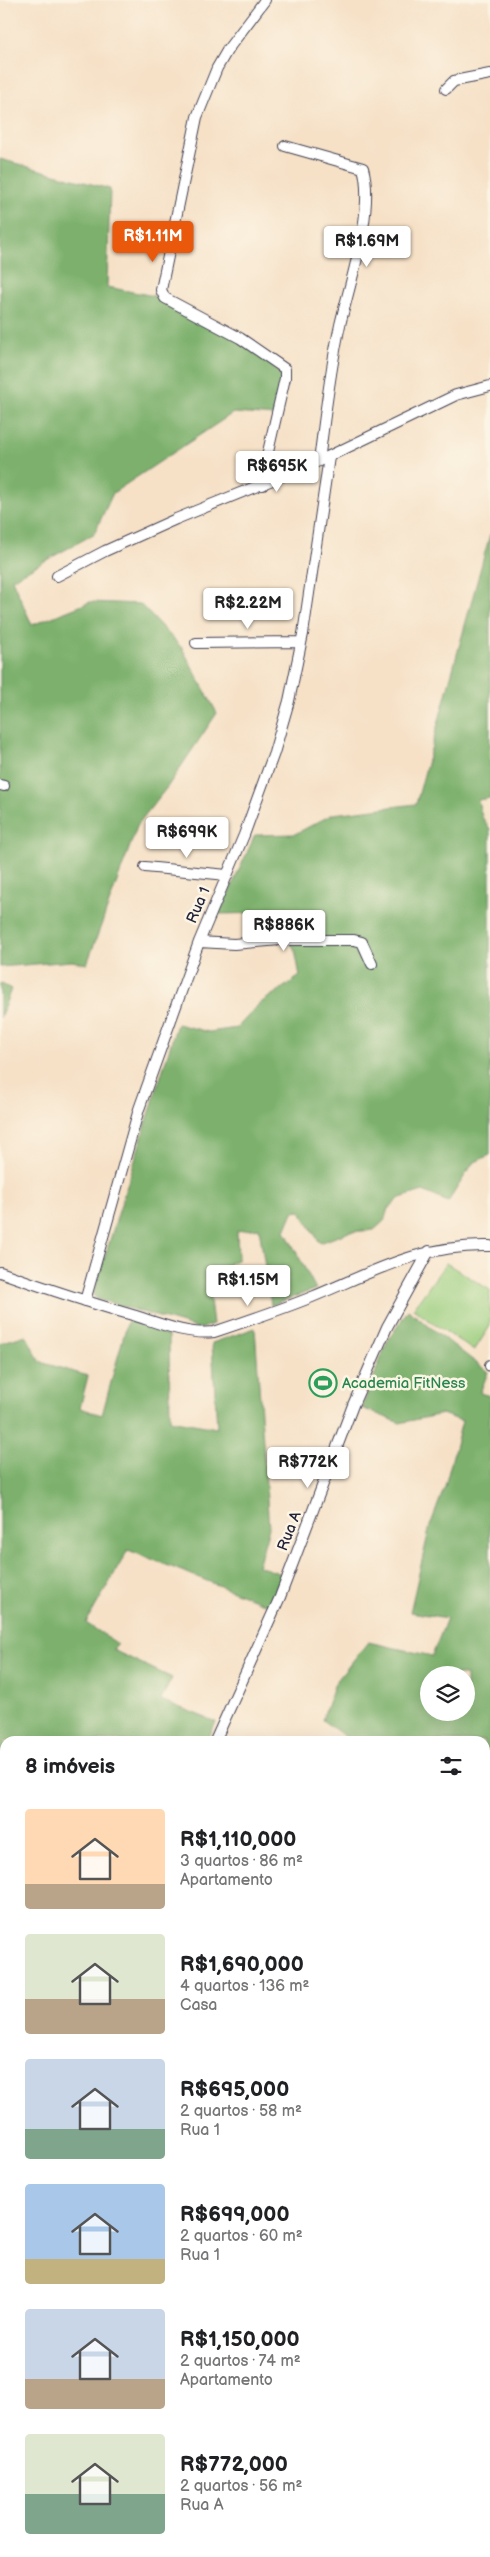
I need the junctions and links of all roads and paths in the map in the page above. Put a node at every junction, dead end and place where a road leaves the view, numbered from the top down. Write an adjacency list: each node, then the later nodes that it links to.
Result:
1 (265, 0): 8 (street)
2 (490, 74): 3 (street)
3 (446, 89)
4 (285, 146): 7 (street)
5 (490, 386): 6 (street)
6 (330, 457): 7 (street); 10 (street, Rua 1)
7 (320, 461): 8 (street)
8 (263, 485): 9 (street)
9 (56, 576)
10 (301, 642): 11 (street); 13 (street, Rua 1)
11 (196, 643)
12 (145, 867): 13 (street)
13 (227, 875): 14 (street, Rua 1)
14 (199, 942): 15 (street); 19 (street, Rua 1)
15 (372, 964)
16 (490, 1246): 17 (street)
17 (429, 1250): 19 (street); 20 (street, Rua A)
18 (0, 1272): 19 (street)
19 (85, 1301)
20 (217, 1736)

